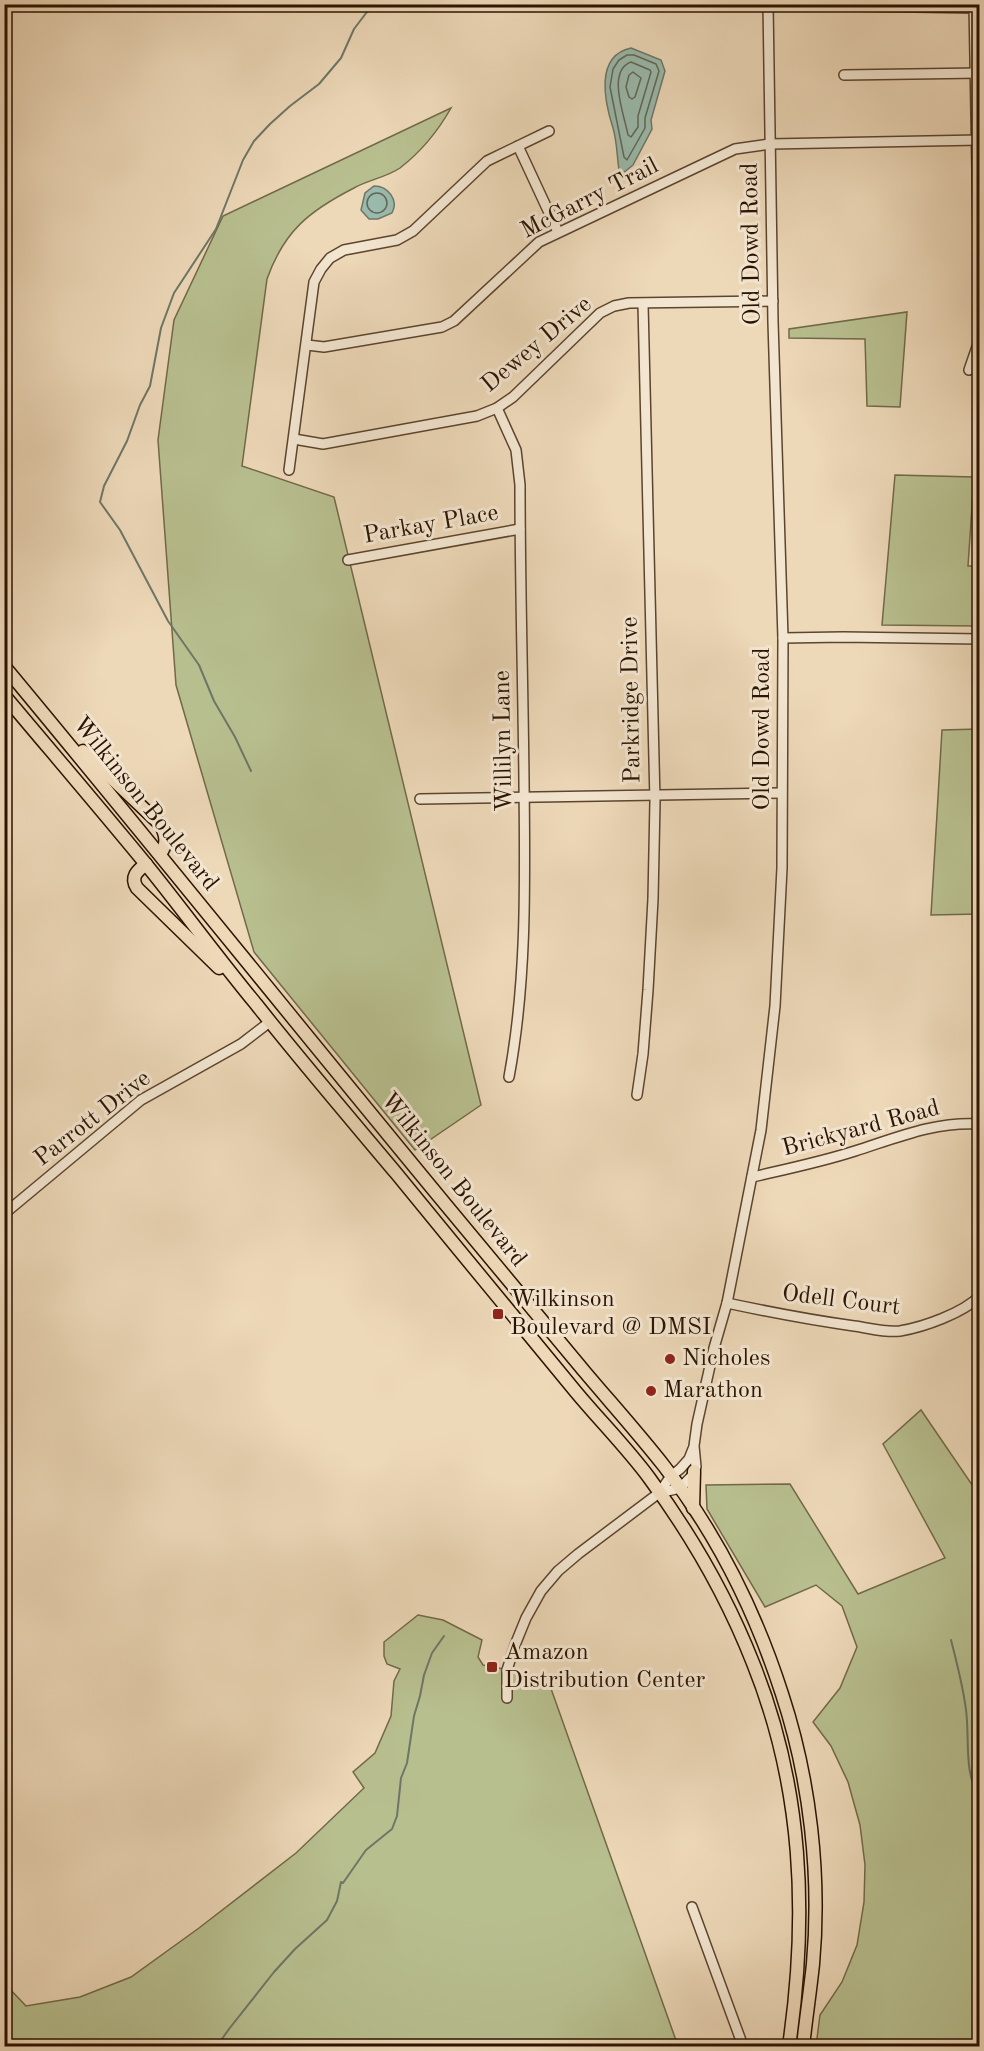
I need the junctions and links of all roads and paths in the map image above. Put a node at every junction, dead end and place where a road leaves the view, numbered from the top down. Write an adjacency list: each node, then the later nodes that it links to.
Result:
1 (768, 4): 8 (street, Old Dowd Road)
2 (854, 4): 3 (street)
3 (974, 6): 4 (street)
4 (977, 73): 5 (street); 7 (street)
5 (844, 75)
6 (549, 132): 9 (street)
7 (977, 140): 8 (street, McGarry Trail); 11 (street)
8 (770, 144): 10 (street, McGarry Trail); 12 (street, Old Dowd Road)
9 (518, 146): 10 (street); 15 (street)
10 (558, 232): 15 (street, McGarry Trail)
11 (978, 239): 14 (street)
12 (773, 302): 13 (street, Dewey Drive); 22 (street, Old Dowd Road)
13 (643, 304): 17 (street, Dewey Drive); 28 (street, Parkridge Drive)
14 (980, 336): 16 (street)
15 (307, 345): 18 (street)
16 (969, 370)
17 (497, 408): 18 (street, Dewey Drive); 20 (street, Willilyn Lane)
18 (294, 439): 19 (street)
19 (289, 470)
20 (520, 529): 21 (street, Parkay Place); 29 (street, Willilyn Lane)
21 (348, 560)
22 (783, 638): 23 (street); 27 (street, Old Dowd Road)
23 (980, 639)
24 (4, 666): 26 (main road, Wilkinson Boulevard)
25 (4, 695): 32 (main road, Wilkinson Boulevard)
26 (42, 712): 31 (main road, Wilkinson Boulevard); 31 (main road)
27 (781, 793): 28 (street); 38 (street, Old Dowd Road)
28 (654, 795): 29 (street); 36 (street, Parkridge Drive)
29 (525, 797): 30 (street); 35 (street, Willilyn Lane)
30 (420, 799)
31 (160, 854): 32 (street); 44 (main road, Wilkinson Boulevard)
32 (146, 864): 33 (main road, Wilkinson Boulevard); 33 (main road)
33 (258, 1008): 34 (main road, Wilkinson Boulevard)
34 (270, 1021): 39 (street, Parrott Drive); 46 (main road, Wilkinson Boulevard)
35 (509, 1077)
36 (637, 1095)
37 (980, 1124): 38 (street, Brickyard Road)
38 (752, 1177): 41 (street, Old Dowd Road)
39 (4, 1214)
40 (980, 1296): 41 (street, Odell Court)
41 (727, 1303): 42 (street, Old Dowd Road)
42 (694, 1446): 43 (street, Old Dowd Road); 44 (street, Old Dowd Road)
43 (694, 1471): 45 (street); 47 (main road)
44 (671, 1476): 45 (main road, Wilkinson Boulevard); 46 (street, Old Dowd Road)
45 (680, 1488): 46 (street, Old Dowd Road); 47 (main road, Wilkinson Boulevard)
46 (659, 1493): 48 (street, Old Dowd Road); 50 (main road, Wilkinson Boulevard)
47 (693, 1508): 49 (main road, Wilkinson Boulevard)
48 (507, 1698)
49 (810, 1823): 50 (main road); 56 (main road, Wilkinson Boulevard)
50 (795, 1826): 52 (main road, Wilkinson Boulevard)
51 (692, 1907): 53 (street)
52 (796, 1995): 54 (main road); 55 (main road, Wilkinson Boulevard)
53 (743, 2046)
54 (781, 2046)
55 (789, 2046)
56 (803, 2046)

